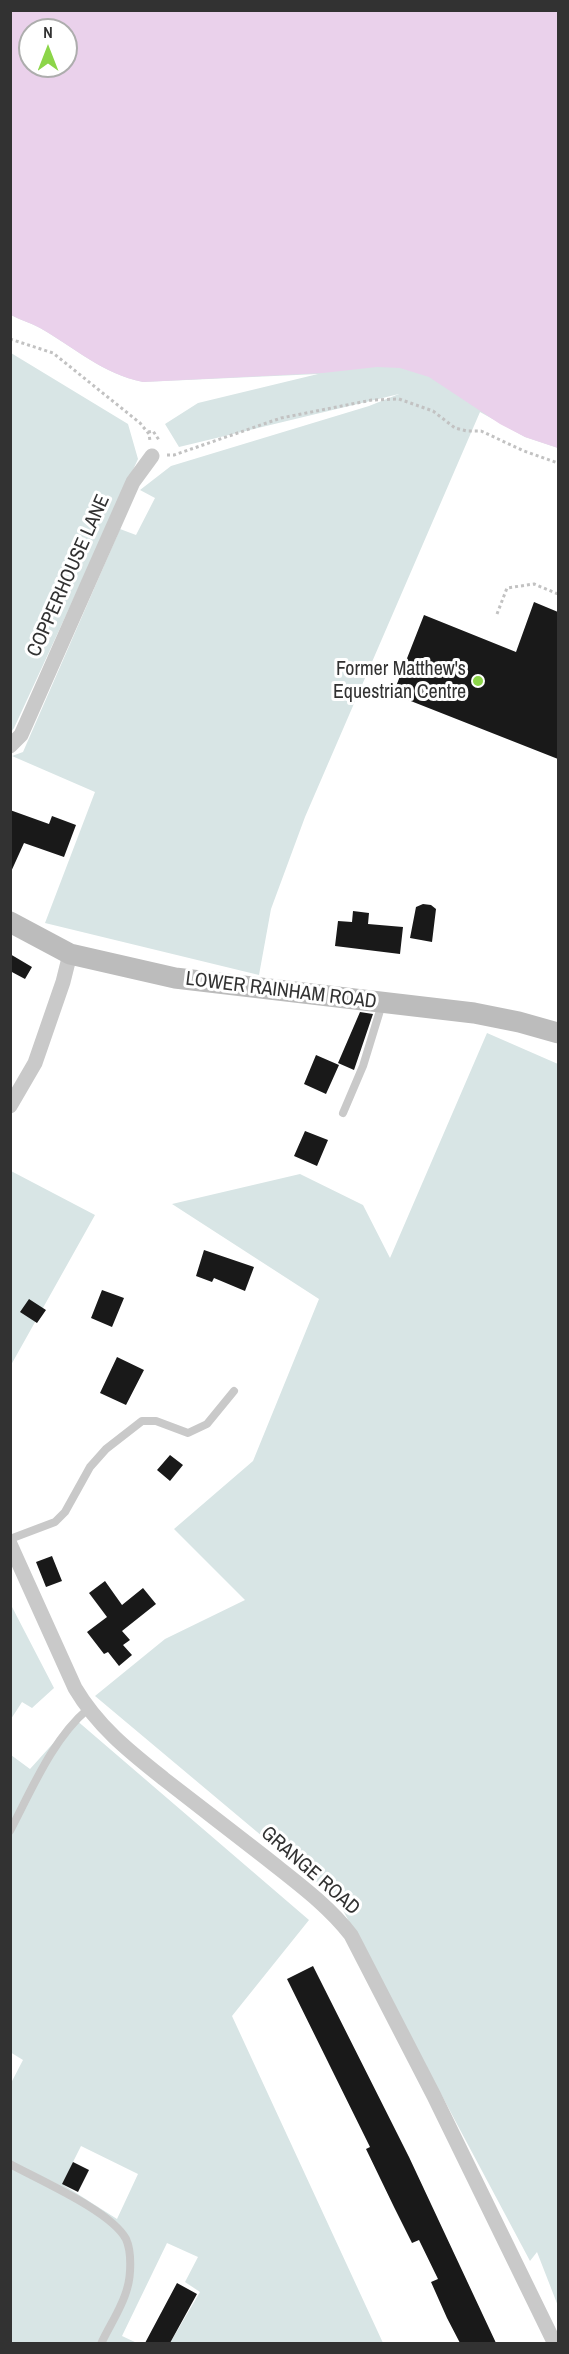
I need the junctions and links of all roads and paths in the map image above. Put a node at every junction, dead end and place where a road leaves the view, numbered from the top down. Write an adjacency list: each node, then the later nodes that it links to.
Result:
1 (10, 339): 2 (path)
2 (148, 432)
3 (152, 456): 4 (path); 7 (street, COPPERHOUSE LANE)
4 (558, 463)
5 (558, 594): 6 (path)
6 (497, 614)
7 (10, 746)
8 (10, 922): 9 (main road, LOWER RAINHAM ROAD)
9 (70, 954): 10 (main road, LOWER RAINHAM ROAD); 12 (street)
10 (382, 1002): 11 (main road, LOWER RAINHAM ROAD); 13 (lane)
11 (558, 1033)
12 (10, 1106)
13 (343, 1113)
14 (234, 1391): 15 (lane)
15 (10, 1539)
16 (10, 1544): 17 (street, GRANGE ROAD)
17 (88, 1709): 18 (lane); 21 (street, GRANGE ROAD)
18 (10, 1831)
19 (10, 2164): 20 (lane)
20 (101, 2343)
21 (555, 2343)

